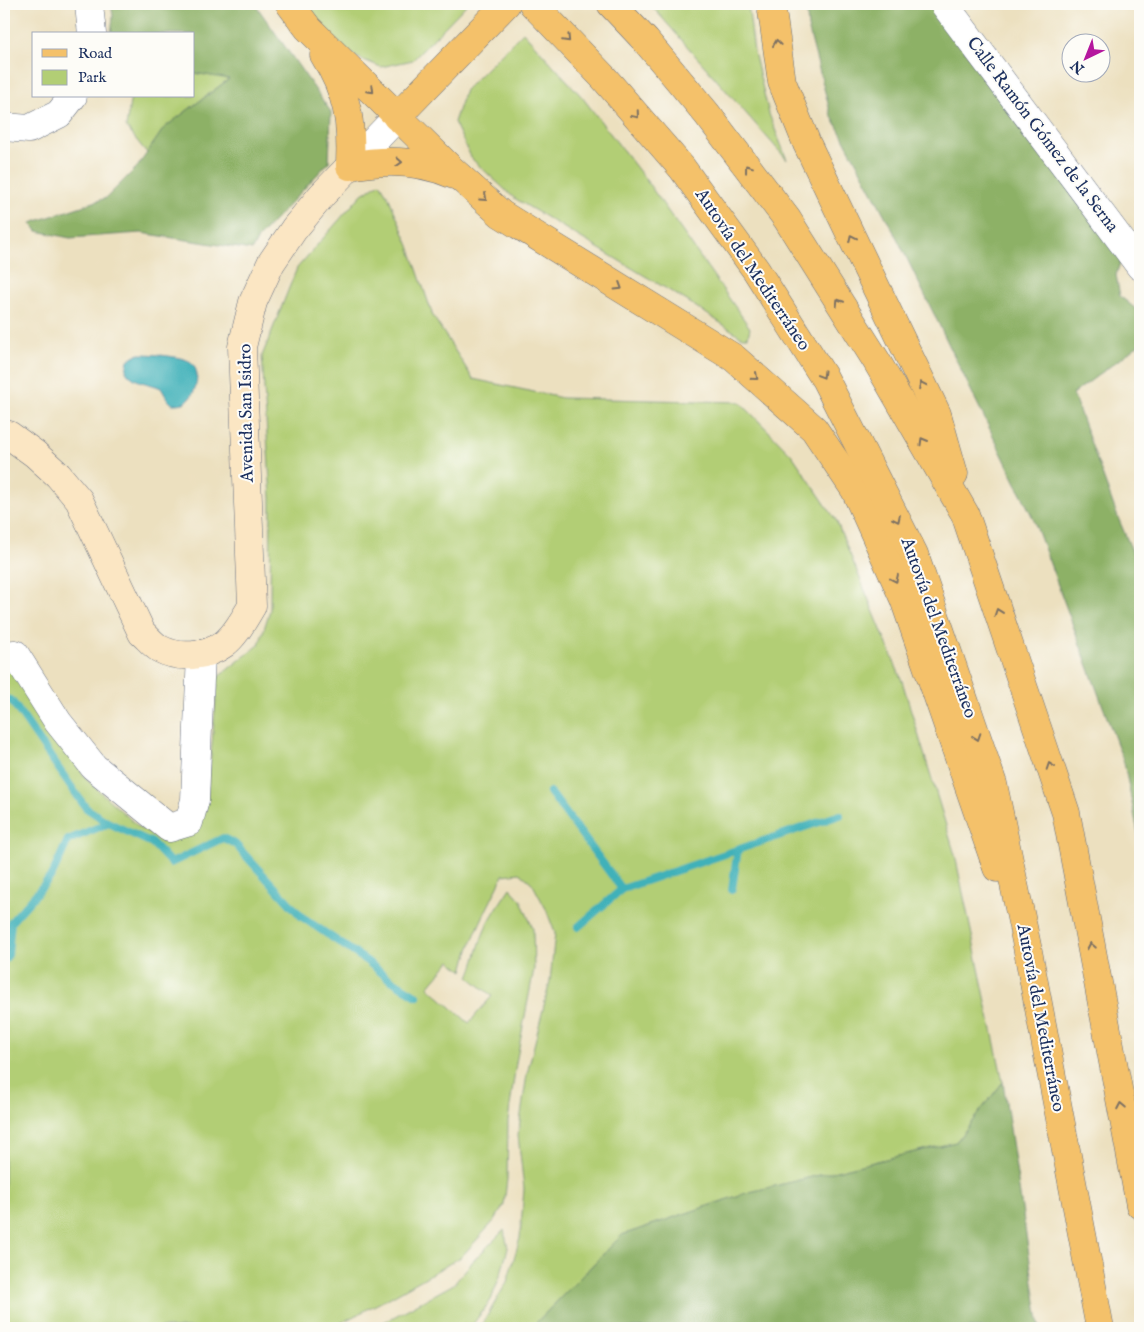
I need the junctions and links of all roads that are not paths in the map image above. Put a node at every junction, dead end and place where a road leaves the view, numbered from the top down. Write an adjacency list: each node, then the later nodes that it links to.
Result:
1 (90, 4): 9 (street)
2 (290, 4): 8 (main road)
3 (506, 4): 11 (main road, Avenida San Isidro)
4 (533, 4): 20 (main road, Autovía del Mediterráneo, one-way to 20)
5 (611, 4): 17 (main road, one-way to 5)
6 (773, 4): 17 (main road, one-way to 6)
7 (944, 4): 15 (street, Calle Ramón Gómez de la Serna)
8 (308, 28): 11 (main road, one-way to 11); 13 (main road)
9 (92, 32)
10 (72, 98): 12 (street)
11 (398, 117): 13 (street, Avenida San Isidro); 14 (main road)
12 (4, 127)
13 (350, 166): 14 (main road, one-way to 14); 18 (street, Avenida San Isidro)
14 (460, 177): 20 (main road, one-way to 20)
15 (1140, 266)
16 (4, 434): 18 (street, Avenida San Isidro)
17 (965, 514): 21 (main road, one-way to 17)
18 (201, 654): 19 (street)
19 (4, 655)
20 (1027, 946): 22 (main road, Autovía del Mediterráneo)
21 (1140, 1205)
22 (1100, 1328)

